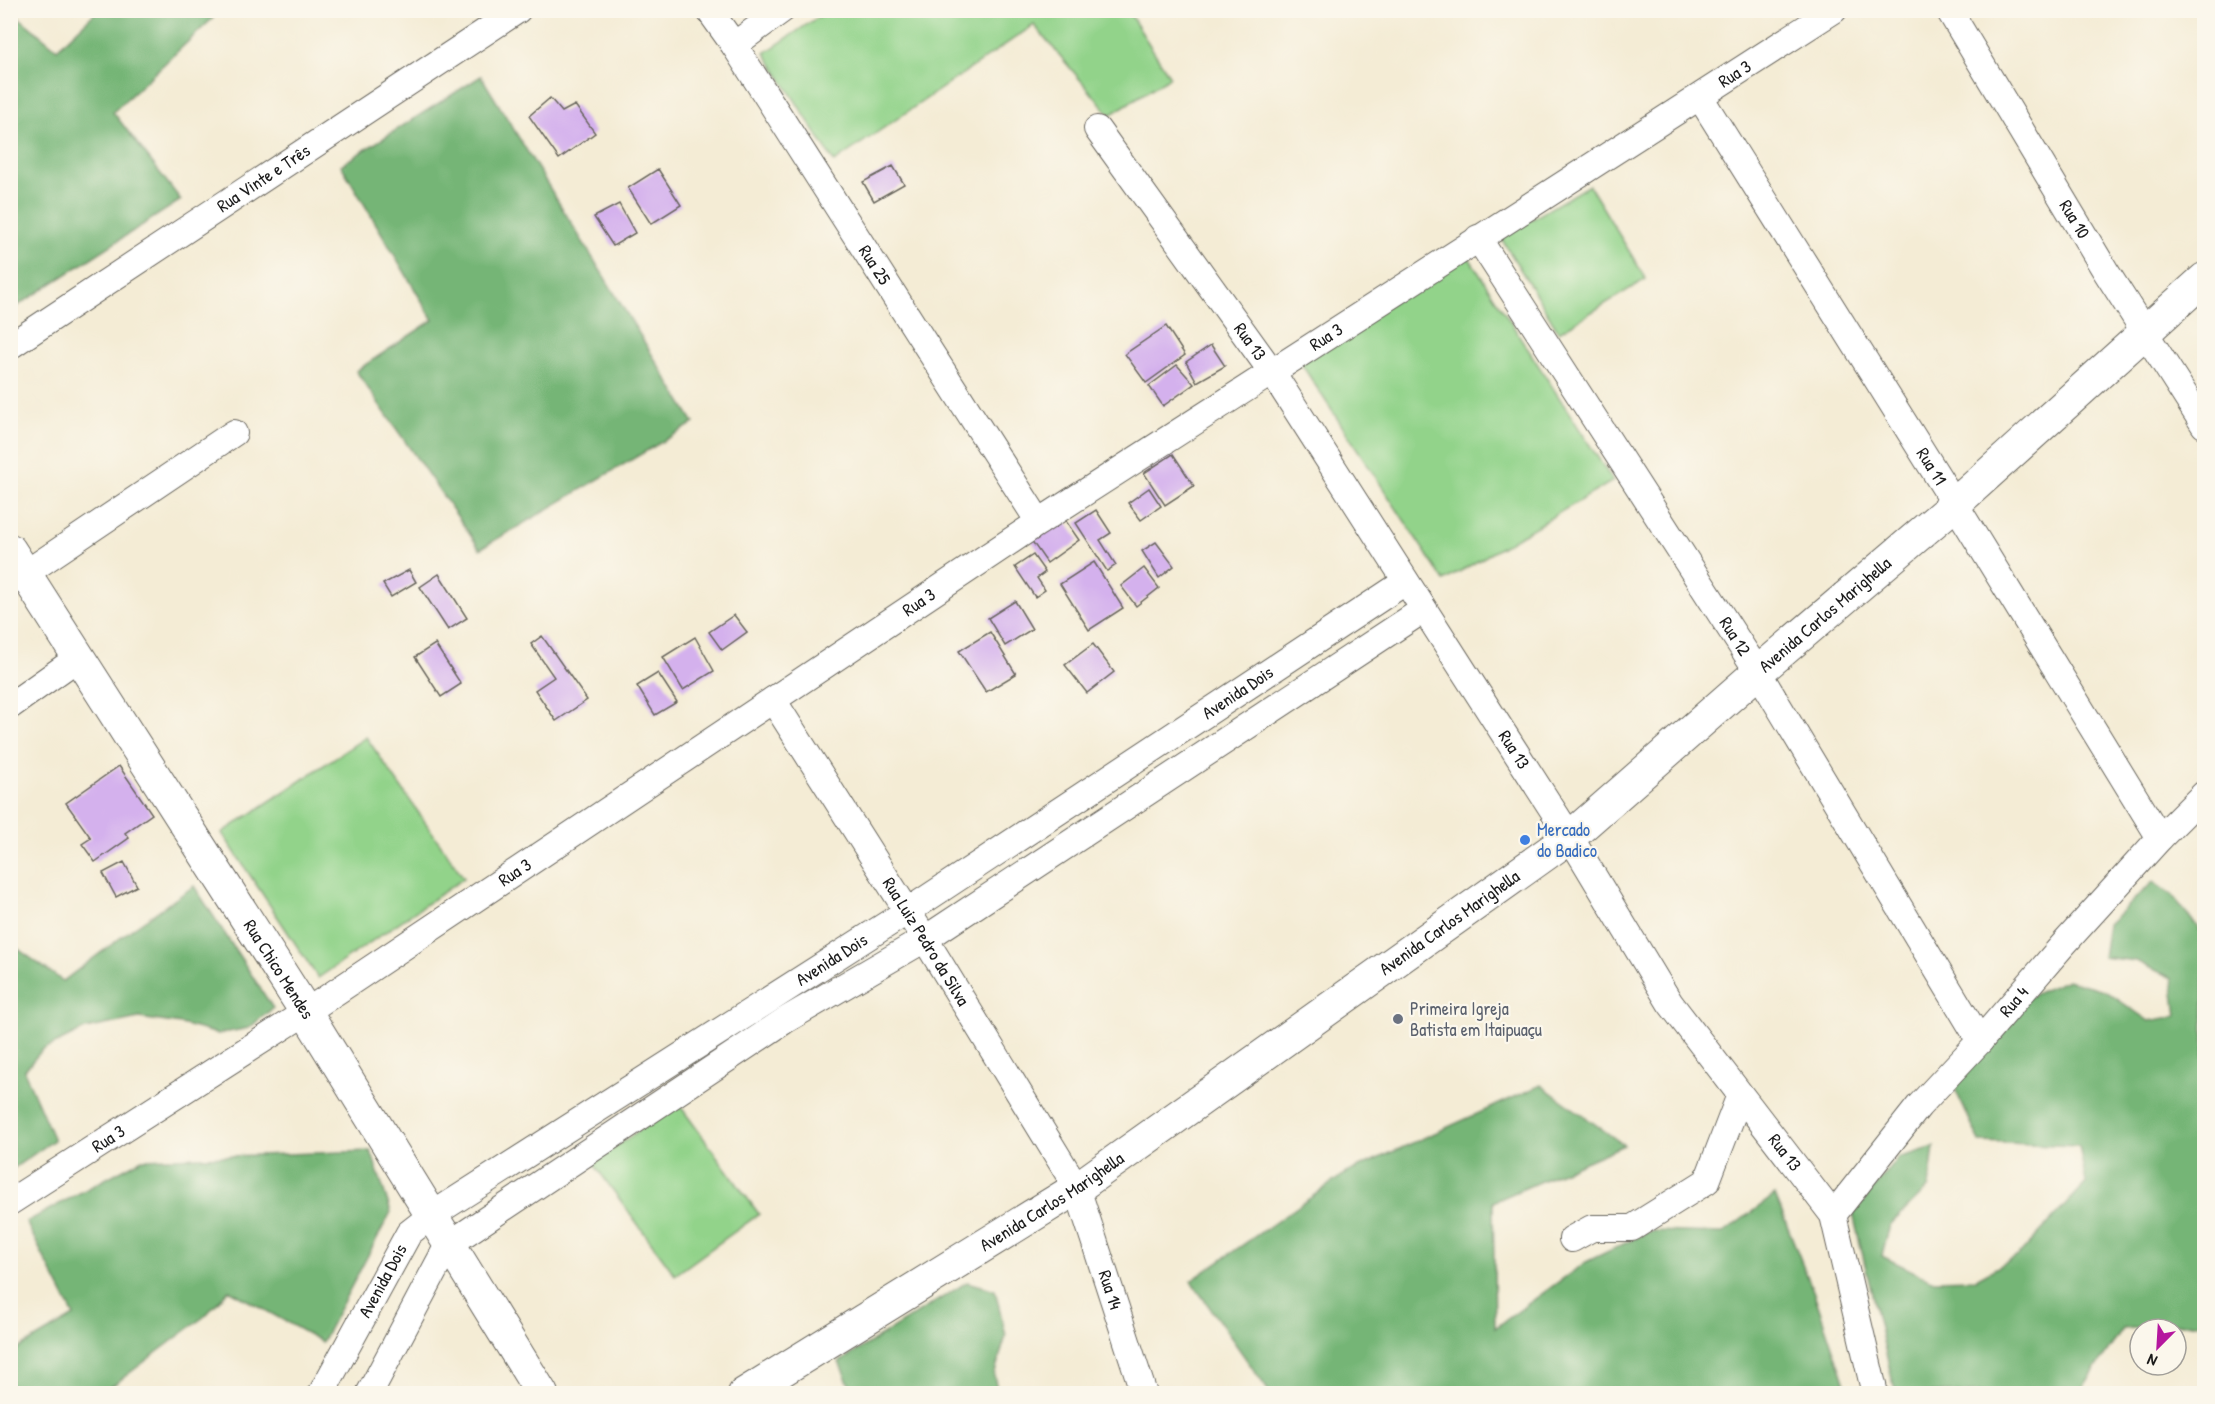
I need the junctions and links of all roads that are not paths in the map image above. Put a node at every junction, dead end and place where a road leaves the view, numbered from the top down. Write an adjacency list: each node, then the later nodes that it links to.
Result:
1 (518, 10): 12 (street, Rua Vinte e Três)
2 (709, 10): 6 (street, Rua 25)
3 (782, 10): 6 (street)
4 (1834, 10): 7 (street, Rua 3)
5 (1949, 10): 11 (street, Rua 10)
6 (734, 45): 17 (street, Rua 25)
7 (1700, 97): 9 (street, Rua 3); 16 (street, Rua 11)
8 (1097, 129): 13 (street, Rua 13)
9 (1478, 238): 13 (street, Rua 3); 22 (street, Rua 12)
10 (2205, 279): 11 (main road, Avenida Carlos Marighella)
11 (2146, 332): 14 (street, Rua 10); 16 (main road, Avenida Carlos Marighella)
12 (10, 346)
13 (1272, 372): 17 (street, Rua 3); 19 (street, Rua 13)
14 (2205, 425)
15 (234, 433): 18 (street)
16 (1955, 504): 22 (main road, Avenida Carlos Marighella); 27 (street, Rua 11)
17 (1039, 522): 23 (street, Rua 3)
18 (18, 561): 21 (main road, Rua Chico Mendes)
19 (1405, 582): 20 (street, Rua 13); 28 (street, Avenida Dois)
20 (1423, 610): 26 (street, Rua 13); 29 (street, Avenida Dois)
21 (79, 657): 24 (street); 30 (main road, Rua Chico Mendes)
22 (1758, 672): 26 (main road, Avenida Carlos Marighella); 31 (street, Rua 12)
23 (773, 700): 28 (street, Rua Luiz Pedro da Silva); 30 (street, Rua 3)
24 (10, 706)
25 (2205, 794): 27 (street, Rua 4)
26 (1570, 837): 32 (street, Rua 13); 33 (main road, Avenida Carlos Marighella)
27 (2160, 838): 31 (street, Rua 4)
28 (908, 911): 29 (street, Rua Luiz Pedro da Silva); 35 (street, Avenida Dois)
29 (925, 939): 33 (street, Rua Luiz Pedro da Silva); 38 (street, Avenida Dois)
30 (306, 1012): 34 (street, Rua 3); 35 (main road, Rua Chico Mendes)
31 (1980, 1041): 36 (street, Rua 4)
32 (1740, 1095): 36 (street, Rua 13); 37 (street)
33 (1077, 1188): 42 (main road, Avenida Carlos Marighella); 43 (street, Rua 14)
34 (10, 1202)
35 (432, 1215): 38 (main road, Rua Chico Mendes); 39 (street, Avenida Dois)
36 (1833, 1215): 44 (street, Rua 13)
37 (1572, 1239)
38 (448, 1245): 40 (street, Avenida Dois); 41 (main road, Rua Chico Mendes)
39 (321, 1394)
40 (369, 1394)
41 (542, 1394)
42 (744, 1394)
43 (1144, 1394)
44 (1875, 1394)

